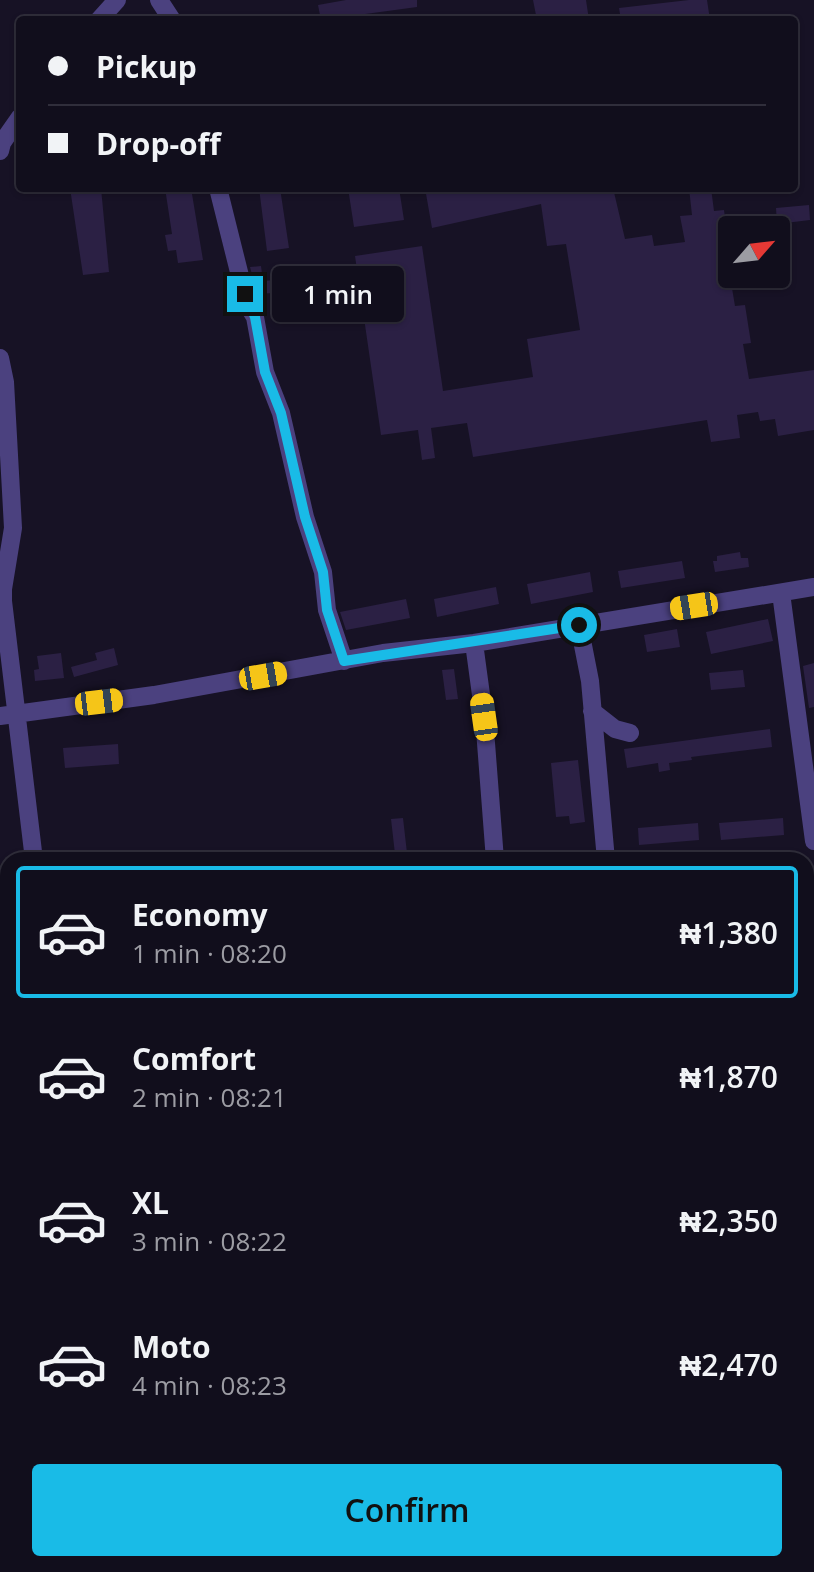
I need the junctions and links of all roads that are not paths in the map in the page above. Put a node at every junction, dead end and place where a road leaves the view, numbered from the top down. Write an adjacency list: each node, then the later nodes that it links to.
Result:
1 (117, 0): 2 (street)
2 (103, 16)
3 (16, 123): 4 (street)
4 (1, 146)
5 (219, 192): 12 (street)
6 (0, 358): 9 (street)
7 (814, 587): 8 (street)
8 (781, 593): 10 (street); 16 (street)
9 (2, 601): 14 (street)
10 (579, 625): 11 (street); 13 (street)
11 (474, 643): 12 (street); 18 (street)
12 (344, 661): 14 (street)
13 (592, 711): 15 (street); 19 (street)
14 (8, 715): 17 (street)
15 (630, 733)
16 (814, 841)
17 (33, 852)
18 (494, 852)
19 (605, 852)

